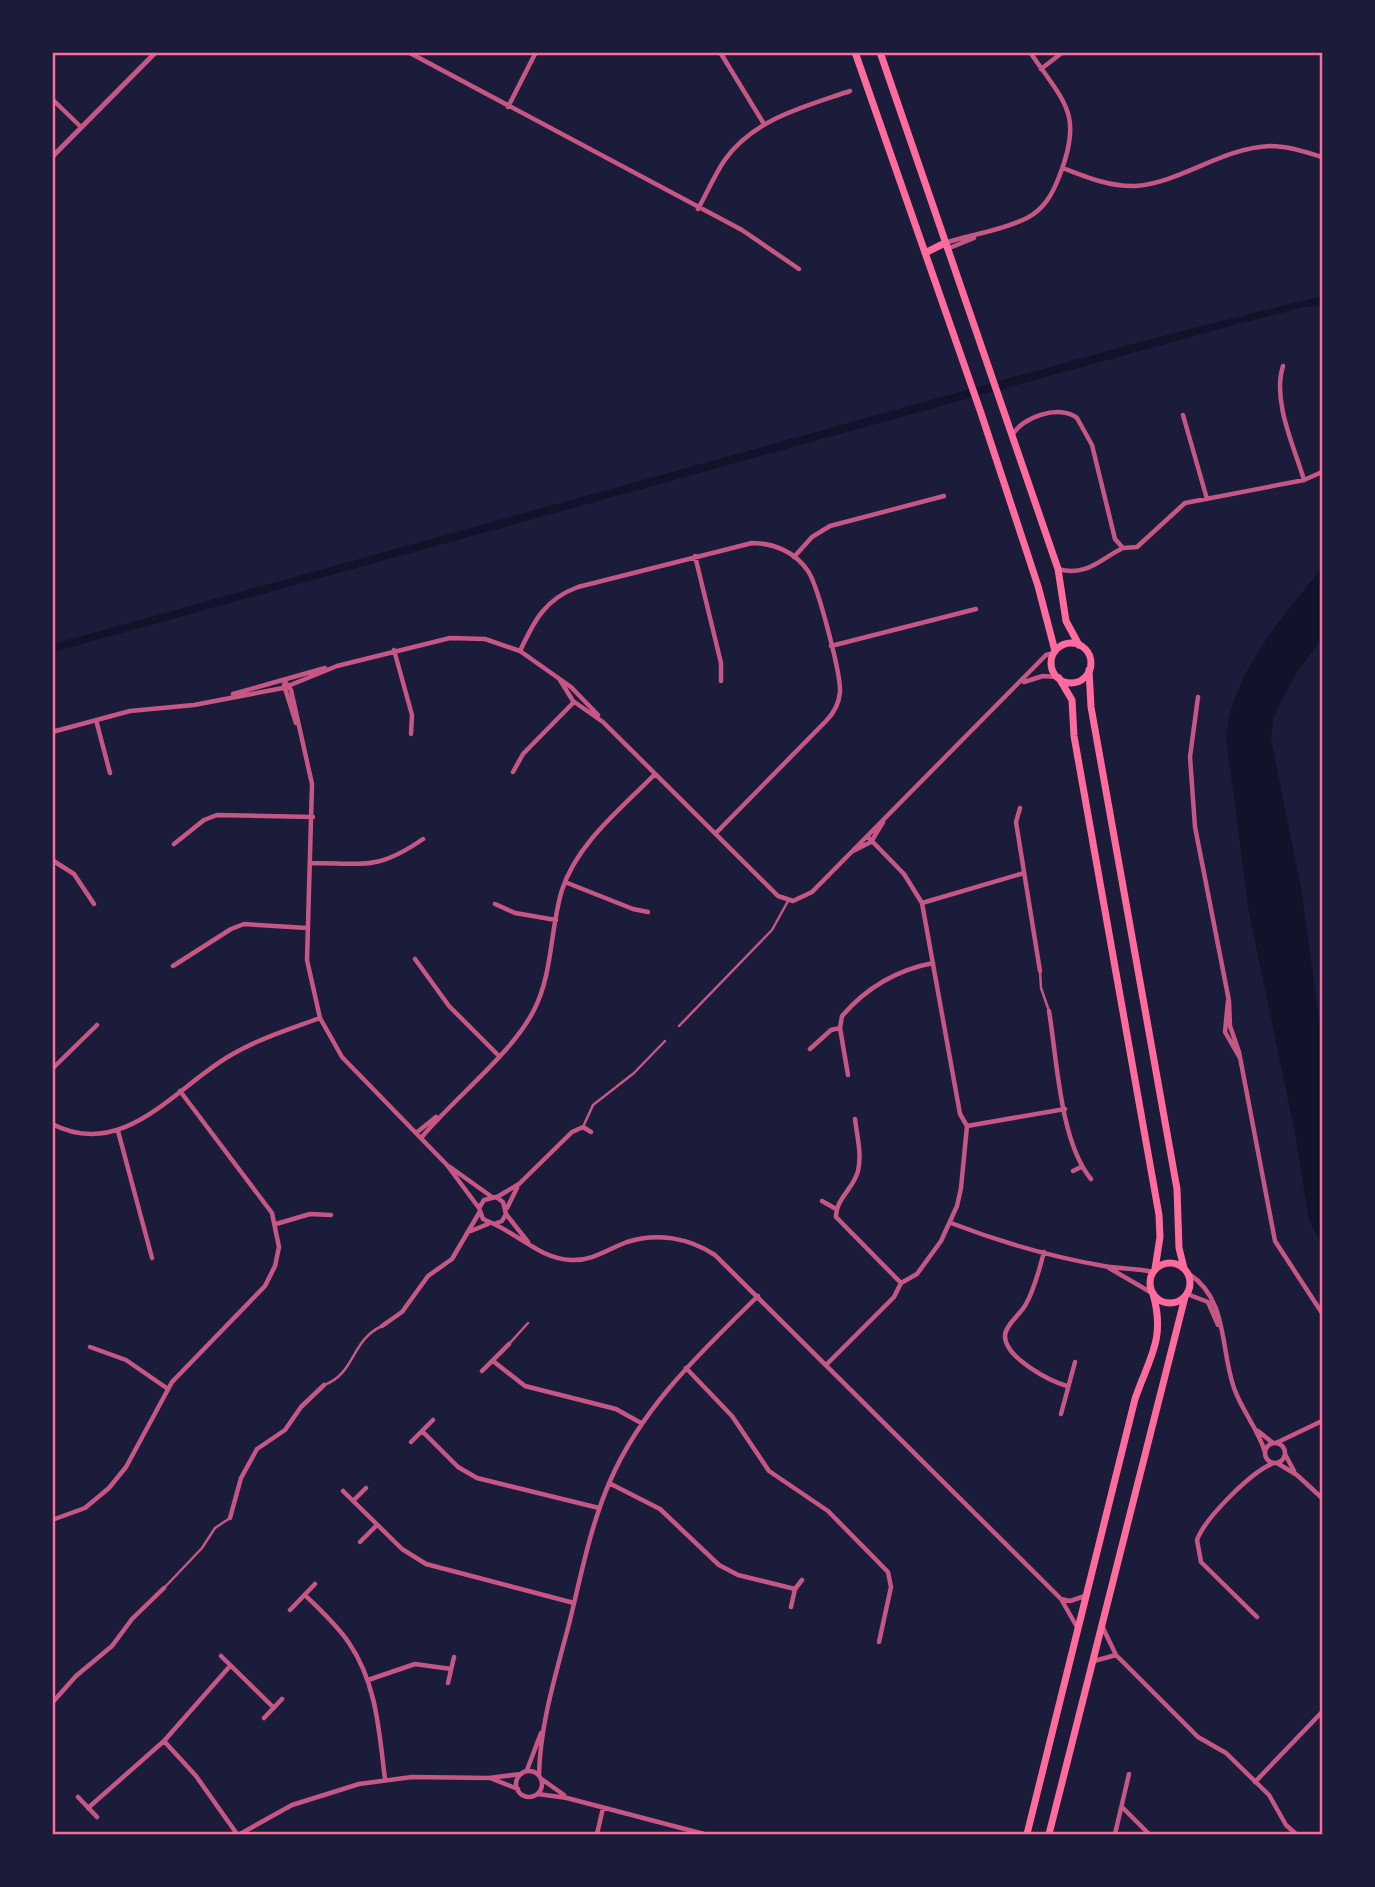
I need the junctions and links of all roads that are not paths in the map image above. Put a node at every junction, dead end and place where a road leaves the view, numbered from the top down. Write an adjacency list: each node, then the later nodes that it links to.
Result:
1 (156, 52): 14 (street)
2 (408, 52): 12 (street)
3 (536, 52): 12 (street)
4 (720, 52): 13 (street)
5 (855, 52): 20 (main road)
6 (880, 52): 19 (main road)
7 (1030, 52): 9 (street)
8 (1063, 52): 9 (street)
9 (1041, 69): 17 (street)
10 (850, 91): 13 (street)
11 (52, 99): 14 (street)
12 (508, 107): 18 (street)
13 (764, 124): 18 (street)
14 (81, 128): 15 (street)
15 (52, 156)
16 (1322, 157): 17 (street)
17 (1063, 168): 19 (street)
18 (698, 209): 21 (street)
19 (946, 246): 20 (main road); 24 (main road)
20 (925, 253): 38 (main road)
21 (799, 269)
22 (1283, 366): 26 (street)
23 (1183, 415): 28 (street)
24 (1012, 437): 29 (street); 32 (main road)
25 (1322, 472): 26 (street)
26 (1304, 480): 28 (street)
27 (943, 496): 31 (street)
28 (1207, 499): 29 (street)
29 (1123, 548): 32 (street)
30 (695, 556): 31 (street); 37 (street); 44 (street)
31 (794, 557): 35 (street)
32 (1058, 569): 34 (main road)
33 (976, 609): 35 (street)
34 (1079, 645): 38 (main road); 40 (main road)
35 (831, 646): 60 (street)
36 (394, 650): 37 (street); 39 (street); 54 (street)
37 (520, 651): 43 (street)
38 (1054, 652): 41 (main road); 45 (street)
39 (337, 666): 42 (street); 46 (street)
40 (1089, 670): 41 (main road); 120 (main road)
41 (1058, 678): 45 (street); 119 (main road)
42 (284, 680): 46 (street); 47 (street)
43 (560, 680): 48 (street); 50 (street)
44 (720, 681)
45 (1023, 682): 62 (street)
46 (286, 687): 47 (street); 59 (street)
47 (228, 696): 51 (street)
48 (579, 697): 50 (street); 52 (street)
49 (1198, 697): 125 (street)
50 (574, 702): 52 (street); 55 (street)
51 (96, 720): 53 (street); 56 (street)
52 (603, 722): 57 (street)
53 (52, 732)
54 (411, 734)
55 (513, 772)
56 (110, 773)
57 (655, 774): 60 (street); 67 (street)
58 (1020, 808): 66 (street)
59 (313, 817): 63 (street); 65 (street)
60 (716, 833): 68 (street)
61 (423, 839): 65 (street)
62 (870, 839): 68 (street); 69 (street)
63 (174, 844)
64 (52, 860): 70 (street)
65 (311, 863): 74 (street)
66 (1024, 873): 69 (street); 78 (street)
67 (565, 882): 72 (street); 73 (street)
68 (788, 901): 82 (lane)
69 (922, 903): 76 (street)
70 (94, 904)
71 (495, 904): 73 (street)
72 (648, 912)
73 (556, 920): 86 (street)
74 (307, 928): 77 (street); 80 (street)
75 (415, 959): 86 (street)
76 (933, 963): 83 (street); 94 (street)
77 (173, 966)
78 (1040, 971): 79 (lane)
79 (1049, 1012): 90 (street)
80 (320, 1018): 89 (street); 98 (street)
81 (97, 1025): 87 (street)
82 (679, 1026)
83 (841, 1028): 85 (street); 88 (street)
84 (665, 1041): 95 (lane)
85 (810, 1049)
86 (498, 1055): 91 (street)
87 (52, 1069)
88 (848, 1075)
89 (180, 1091): 96 (street); 112 (street)
90 (1065, 1109): 94 (street); 101 (street)
91 (442, 1112): 98 (street); 99 (street)
92 (855, 1119): 107 (street)
93 (52, 1124): 96 (street)
94 (967, 1126): 111 (street)
95 (583, 1127): 97 (street); 104 (street)
96 (118, 1131): 117 (street)
97 (591, 1132)
98 (416, 1133): 99 (street)
99 (421, 1138): 100 (street)
100 (447, 1165): 105 (street); 108 (street)
101 (1081, 1167): 102 (street); 103 (street)
102 (1073, 1171)
103 (1091, 1179)
104 (519, 1184): 105 (street); 109 (street)
105 (494, 1197): 108 (street); 109 (street)
106 (822, 1202): 107 (street)
107 (837, 1209): 121 (street)
108 (479, 1210): 113 (street); 114 (street)
109 (506, 1211): 113 (street); 115 (street)
110 (331, 1215): 112 (street)
111 (951, 1223): 116 (street); 121 (street)
112 (276, 1224): 138 (street)
113 (492, 1224): 114 (street); 115 (street)
114 (470, 1232): 127 (street)
115 (531, 1245): 124 (street)
116 (1044, 1252): 118 (street); 137 (street)
117 (152, 1258)
118 (1105, 1266): 119 (street); 122 (street)
119 (1154, 1270): 120 (main road); 122 (main road)
120 (1186, 1271): 123 (main road); 128 (street)
121 (901, 1283): 133 (street)
122 (1153, 1293): 123 (main road); 168 (main road)
123 (1186, 1295): 128 (street); 174 (main road)
124 (758, 1296): 133 (street); 134 (street)
125 (1322, 1313)
126 (528, 1323): 129 (lane)
127 (382, 1326): 136 (lane)
128 (1221, 1332): 143 (street)
129 (509, 1344): 131 (street)
130 (90, 1347): 138 (street)
131 (493, 1361): 135 (street); 142 (street)
132 (1074, 1362): 137 (street)
133 (827, 1365): 169 (street)
134 (686, 1368): 142 (street); 176 (street)
135 (482, 1371)
136 (324, 1385): 159 (street)
137 (1067, 1386): 139 (street)
138 (167, 1389): 160 (street)
139 (1062, 1414)
140 (433, 1420): 144 (street)
141 (1322, 1421): 145 (street)
142 (641, 1423): 153 (street)
143 (1255, 1428): 147 (street); 149 (street)
144 (422, 1431): 146 (street); 158 (street)
145 (1295, 1437): 147 (street); 148 (street)
146 (411, 1442)
147 (1275, 1443): 148 (street); 149 (street)
148 (1285, 1453): 150 (street); 152 (street)
149 (1265, 1454): 150 (street); 151 (street)
150 (1276, 1463): 151 (street); 152 (street)
151 (1256, 1473): 173 (street)
152 (1297, 1475): 156 (street)
153 (609, 1483): 158 (street); 166 (street)
154 (366, 1488): 157 (street)
155 (343, 1491): 157 (street)
156 (1322, 1498)
157 (353, 1501): 161 (street)
158 (599, 1508): 170 (street)
159 (230, 1518): 165 (lane)
160 (52, 1520)
161 (377, 1525): 162 (street); 170 (street)
162 (359, 1542)
163 (802, 1580): 166 (street)
164 (315, 1584): 167 (street)
165 (164, 1588): 186 (street)
166 (795, 1589): 171 (street)
167 (305, 1595): 172 (street); 183 (street)
168 (1085, 1596): 169 (street); 175 (main road)
169 (1060, 1599): 175 (street)
170 (574, 1602): 190 (street)
171 (791, 1607)
172 (290, 1610)
173 (1257, 1617)
174 (1102, 1624): 177 (street); 180 (main road)
175 (1077, 1628): 209 (main road)
176 (879, 1642)
177 (1116, 1655): 180 (street); 197 (street)
178 (221, 1656): 181 (street)
179 (454, 1657): 182 (street)
180 (1091, 1664): 210 (main road)
181 (230, 1666): 187 (street); 191 (street)
182 (451, 1669): 183 (street); 184 (street)
183 (368, 1680): 196 (street)
184 (448, 1683)
185 (282, 1699): 187 (street)
186 (52, 1703)
187 (274, 1708): 189 (street)
188 (1322, 1712): 197 (street)
189 (264, 1718)
190 (546, 1718): 192 (street); 195 (street)
191 (164, 1741): 203 (street); 206 (street)
192 (524, 1772): 194 (street); 195 (street); 198 (street)
193 (1129, 1774): 202 (street)
194 (489, 1777): 196 (street); 198 (street)
195 (540, 1777): 199 (street); 201 (street)
196 (385, 1779): 206 (street)
197 (1255, 1782): 213 (street)
198 (518, 1789): 199 (street)
199 (538, 1794): 201 (street)
200 (78, 1797): 203 (street)
201 (567, 1798): 204 (street)
202 (1122, 1807): 211 (street); 212 (street)
203 (88, 1808): 205 (street)
204 (603, 1808): 207 (street); 208 (street)
205 (97, 1817)
206 (238, 1835)
207 (597, 1835)
208 (704, 1835)
209 (1027, 1835)
210 (1049, 1835)
211 (1115, 1835)
212 (1149, 1835)
213 (1296, 1835)

